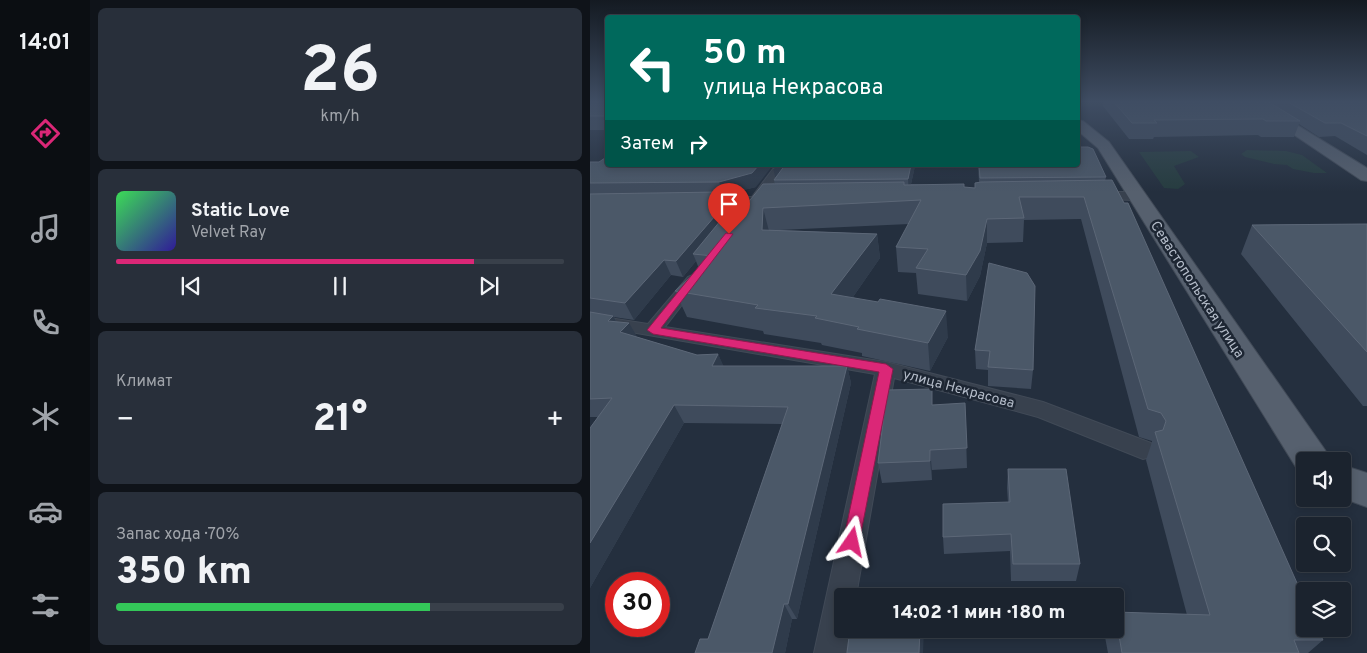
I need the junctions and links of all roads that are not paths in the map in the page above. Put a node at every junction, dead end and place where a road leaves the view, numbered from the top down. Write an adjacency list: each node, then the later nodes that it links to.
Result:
1 (1087, 131): 6 (main road, Севастопольская улица)
2 (1298, 131): 4 (main road)
3 (780, 167): 7 (street)
4 (1367, 176)
5 (1084, 196): 6 (street)
6 (1138, 196): 16 (main road, Севастопольская улица)
7 (756, 200): 8 (street); 9 (street); 10 (street)
8 (786, 200)
9 (688, 201)
10 (744, 216)
11 (702, 269): 13 (street)
12 (590, 320): 13 (street, улица Некрасова)
13 (653, 330): 14 (street, улица Некрасова)
14 (886, 369): 15 (street, улица Некрасова); 19 (street)
15 (1143, 450)
16 (1306, 452)
17 (1351, 484): 18 (main road)
18 (1367, 490)
19 (830, 653)

